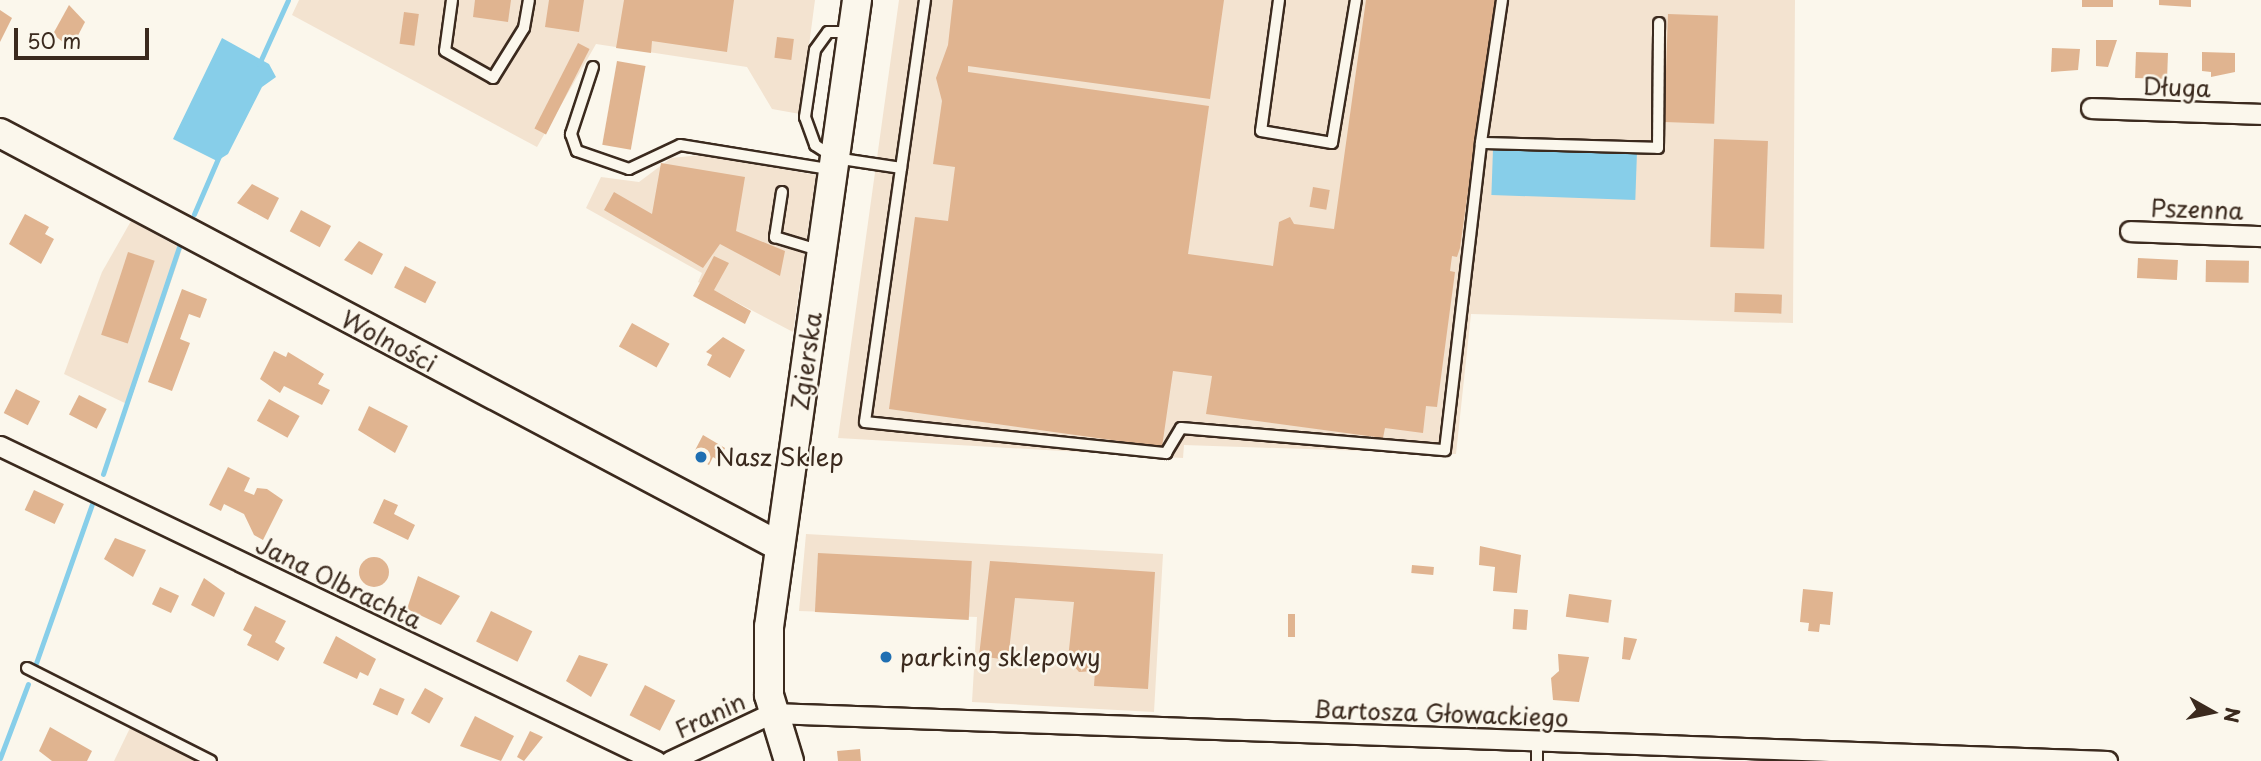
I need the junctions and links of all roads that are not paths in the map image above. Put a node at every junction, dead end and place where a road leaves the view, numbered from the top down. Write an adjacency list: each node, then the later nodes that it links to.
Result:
1 (452, 0): 2 (lane)
2 (529, 0)
3 (857, 0): 14 (street, Zgierska)
4 (925, 0): 15 (lane)
5 (1279, 0): 6 (lane)
6 (1356, 0)
7 (1502, 0): 13 (lane)
8 (1659, 23): 13 (lane)
9 (593, 67): 14 (lane)
10 (2091, 108): 11 (street, Długa)
11 (2261, 114)
12 (0, 134): 21 (street, Wolności)
13 (1481, 143): 15 (lane)
14 (834, 164): 15 (lane); 19 (street, Zgierska)
15 (901, 169)
16 (782, 192): 19 (lane)
17 (2130, 231): 18 (street, Pszenna)
18 (2261, 236)
19 (822, 251): 21 (street, Zgierska)
20 (0, 446): 26 (street, Jana Olbrachta)
21 (779, 546): 23 (street, Zgierska)
22 (27, 668): 25 (lane)
23 (772, 713): 24 (street, Bartosza Głowackiego); 27 (street, Franin); 28 (street, Zgierska)
24 (1537, 740): 29 (lane); 30 (street, Bartosza Głowackiego)
25 (211, 761)
26 (656, 761)
27 (670, 761)
28 (789, 761)
29 (1537, 761)
30 (2108, 761)

